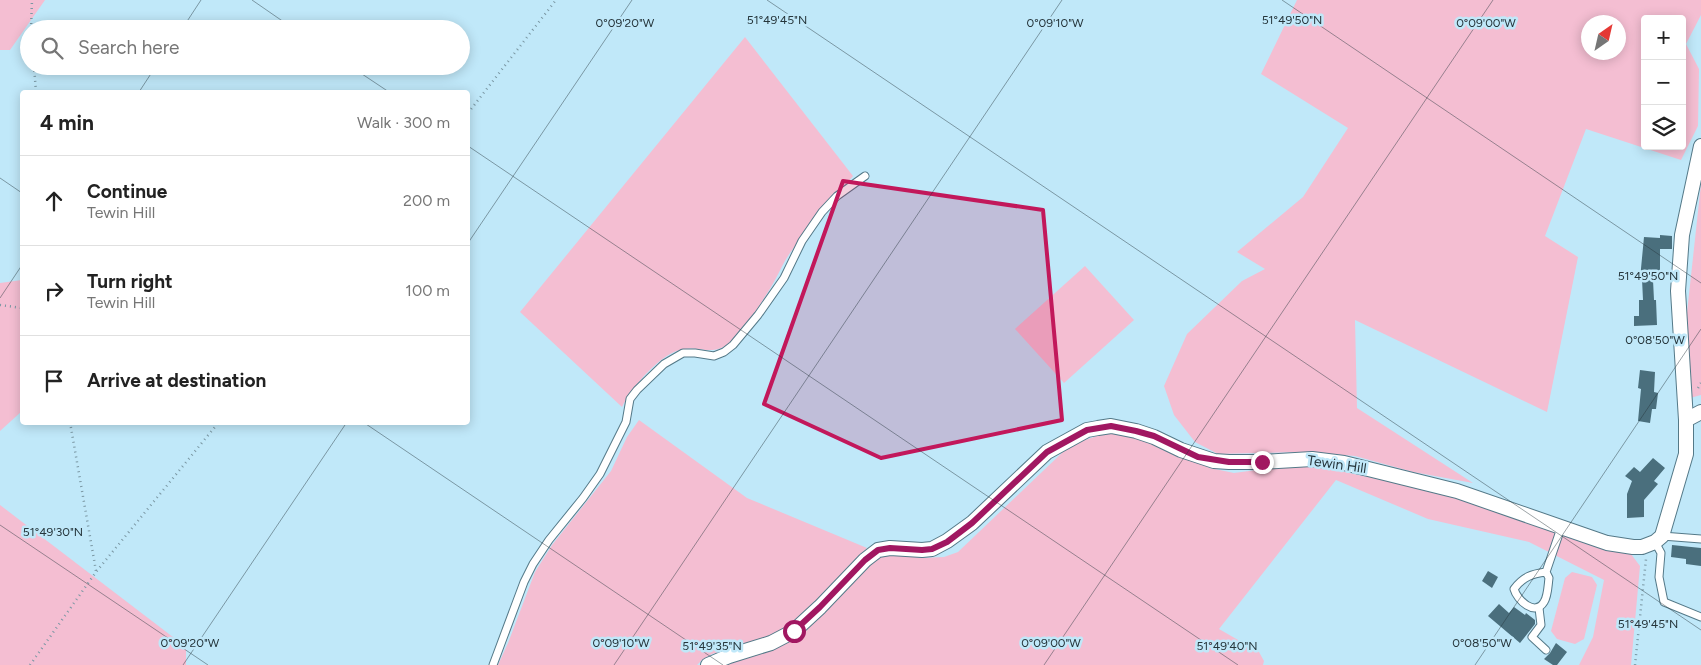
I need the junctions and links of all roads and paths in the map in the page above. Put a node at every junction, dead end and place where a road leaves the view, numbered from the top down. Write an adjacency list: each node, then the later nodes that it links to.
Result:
1 (32, 0): 3 (path)
2 (556, 0): 6 (path)
3 (31, 20)
4 (35, 75): 5 (path)
5 (36, 90)
6 (470, 110)
7 (1701, 146): 12 (street)
8 (865, 176): 24 (lane)
9 (0, 305): 10 (path)
10 (20, 308)
11 (1701, 412): 12 (street)
12 (1686, 420): 17 (street)
13 (71, 425): 18 (path)
14 (217, 425): 18 (path)
15 (1561, 528): 17 (street, Tewin Hill); 19 (lane); 25 (street, Tewin Hill)
16 (1701, 539): 17 (lane)
17 (1655, 541): 21 (lane); 26 (path)
18 (96, 572): 23 (path)
19 (1546, 572): 20 (lane); 20 (lane)
20 (1539, 608): 22 (lane)
21 (1701, 617)
22 (1546, 650)
23 (30, 665)
24 (493, 665)
25 (708, 665)
26 (1635, 665)

